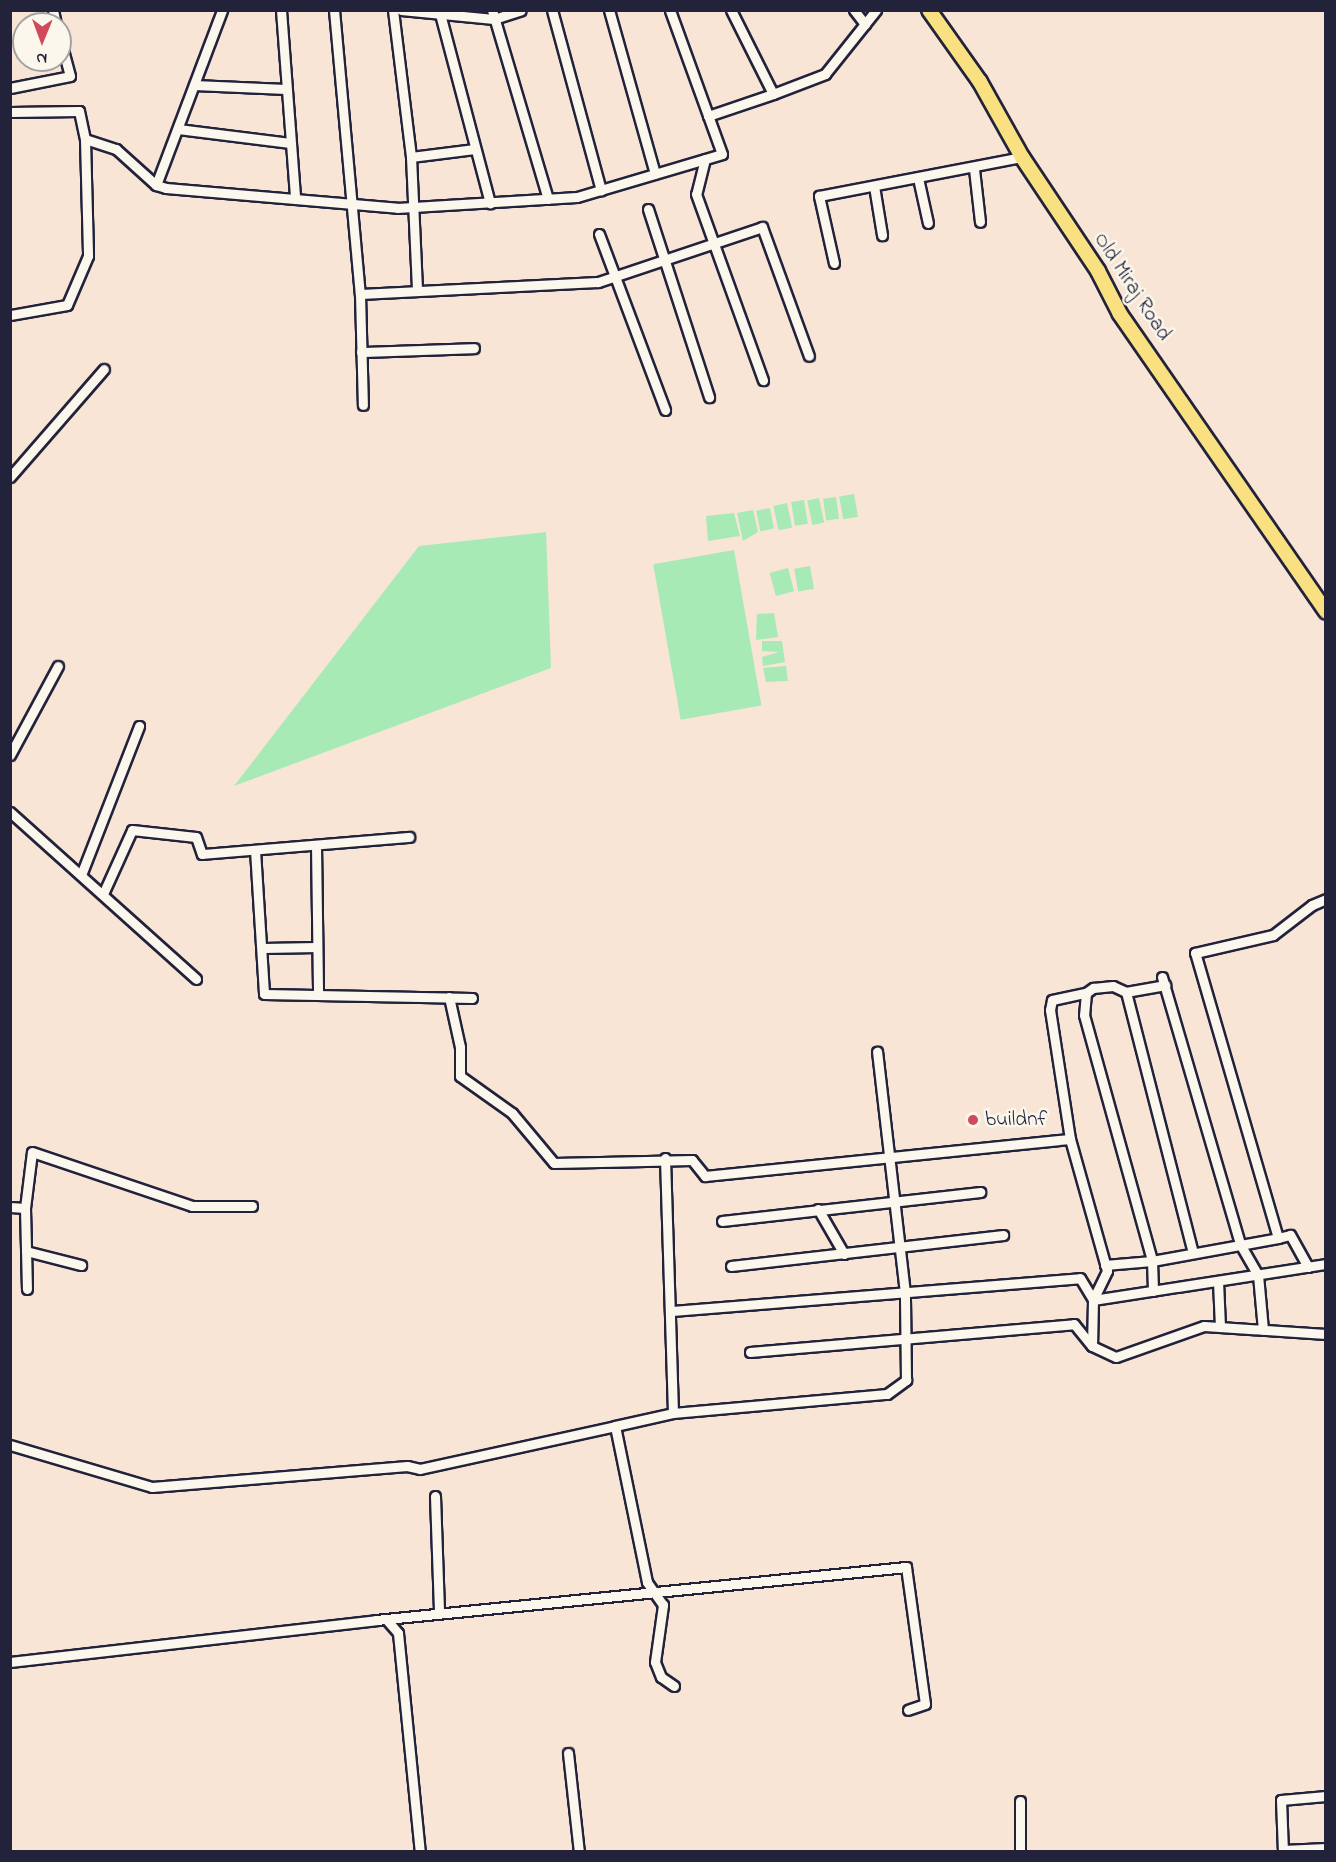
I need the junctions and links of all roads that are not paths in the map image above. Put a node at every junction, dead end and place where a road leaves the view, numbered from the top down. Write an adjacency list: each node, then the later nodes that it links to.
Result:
1 (222, 10): 18 (street)
2 (281, 10): 20 (street)
3 (334, 10): 40 (street)
4 (393, 10): 28 (street)
5 (400, 10): 14 (street)
6 (521, 10): 15 (street)
7 (552, 10): 36 (street)
8 (609, 10): 32 (street)
9 (670, 10): 23 (street)
10 (854, 10): 16 (street)
11 (876, 10): 16 (street)
12 (929, 10): 29 (main road, Old Miraj Road)
13 (733, 11): 21 (street)
14 (439, 12): 15 (street); 27 (street)
15 (493, 15): 38 (street)
16 (865, 24): 21 (street)
17 (69, 72): 19 (street)
18 (194, 86): 20 (street); 24 (street)
19 (10, 88)
20 (286, 89): 26 (street)
21 (773, 94): 23 (street)
22 (10, 111): 25 (street)
23 (708, 116): 30 (street)
24 (178, 129): 26 (street); 34 (street)
25 (85, 139): 34 (street); 53 (street)
26 (291, 143): 37 (street)
27 (475, 149): 28 (street); 39 (street)
28 (411, 157): 41 (street)
29 (1022, 157): 31 (street); 63 (main road, Old Miraj Road)
30 (705, 159): 32 (street); 47 (street)
31 (974, 169): 33 (street); 43 (street)
32 (655, 174): 36 (street)
33 (918, 178): 35 (street); 44 (street)
34 (156, 185): 37 (street)
35 (874, 186): 46 (street); 49 (street)
36 (601, 190): 38 (street)
37 (295, 198): 40 (street)
38 (548, 199): 39 (street)
39 (490, 202): 41 (street)
40 (354, 204): 41 (street); 52 (street)
41 (415, 207): 51 (street)
42 (648, 209): 48 (street)
43 (980, 222)
44 (928, 223)
45 (599, 234): 50 (street)
46 (882, 235)
47 (713, 244): 48 (street); 56 (street); 58 (street)
48 (666, 260): 50 (street); 59 (street)
49 (834, 263)
50 (615, 277): 51 (street); 61 (street)
51 (417, 291): 52 (street)
52 (360, 294): 55 (street)
53 (10, 315)
54 (474, 348): 55 (street)
55 (361, 352): 60 (street)
56 (809, 356)
57 (104, 369): 62 (street)
58 (763, 381)
59 (709, 397)
60 (363, 405)
61 (665, 410)
62 (10, 477)
63 (1326, 612)
64 (58, 666): 66 (street)
65 (139, 726): 71 (street)
66 (10, 755)
67 (10, 812): 71 (street)
68 (409, 837): 69 (street)
69 (316, 845): 70 (street); 74 (street)
70 (255, 850): 72 (street); 75 (street)
71 (81, 875): 72 (street)
72 (103, 894): 76 (street)
73 (1326, 899): 94 (street)
74 (317, 946): 75 (street); 77 (street)
75 (263, 948): 77 (street)
76 (196, 979)
77 (318, 992): 80 (street)
78 (1126, 992): 79 (street); 95 (street); 98 (street)
79 (1086, 993): 83 (street); 100 (street)
80 (449, 998): 81 (street); 85 (street)
81 (472, 998)
82 (877, 1052): 84 (street)
83 (1070, 1139): 84 (street); 102 (street)
84 (889, 1157): 85 (street); 87 (street)
85 (665, 1158): 112 (street)
86 (980, 1192): 87 (street)
87 (894, 1201): 91 (street); 96 (street)
88 (252, 1206): 90 (street)
89 (10, 1207): 90 (street)
90 (25, 1208): 97 (street)
91 (818, 1209): 92 (street); 99 (street)
92 (722, 1221)
93 (1003, 1235): 96 (street)
94 (1278, 1238): 95 (street); 105 (street)
95 (1240, 1244): 98 (street); 106 (street)
96 (900, 1247): 99 (street); 110 (street)
97 (26, 1251): 101 (street); 108 (street)
98 (1193, 1253): 100 (street)
99 (844, 1254): 104 (street)
100 (1152, 1261): 102 (street); 109 (street)
101 (81, 1264)
102 (1105, 1264): 111 (street)
103 (1326, 1264): 105 (street)
104 (731, 1266)
105 (1308, 1267): 106 (street)
106 (1258, 1275): 107 (street); 114 (street)
107 (1218, 1281): 109 (street); 113 (street)
108 (27, 1289)
109 (1153, 1291): 111 (street)
110 (905, 1293): 111 (street); 112 (street); 116 (street)
111 (1093, 1300): 117 (street)
112 (672, 1311): 119 (street)
113 (1220, 1327): 114 (street); 117 (street)
114 (1263, 1330): 115 (street)
115 (1326, 1334)
116 (905, 1338): 117 (street); 118 (street); 119 (street)
117 (1092, 1346)
118 (750, 1352)
119 (673, 1413): 120 (street)
120 (615, 1426): 121 (street); 123 (street)
121 (10, 1445)
122 (435, 1496): 124 (street)
123 (657, 1593): 124 (street); 127 (street); 128 (street)
124 (439, 1613): 125 (street)
125 (386, 1619): 126 (street); 133 (street)
126 (10, 1662)
127 (674, 1686)
128 (908, 1710)
129 (568, 1753): 134 (street)
130 (1326, 1796): 136 (street)
131 (1020, 1801): 135 (street)
132 (1326, 1848): 136 (street)
133 (420, 1851)
134 (579, 1851)
135 (1020, 1851)
136 (1283, 1851)

